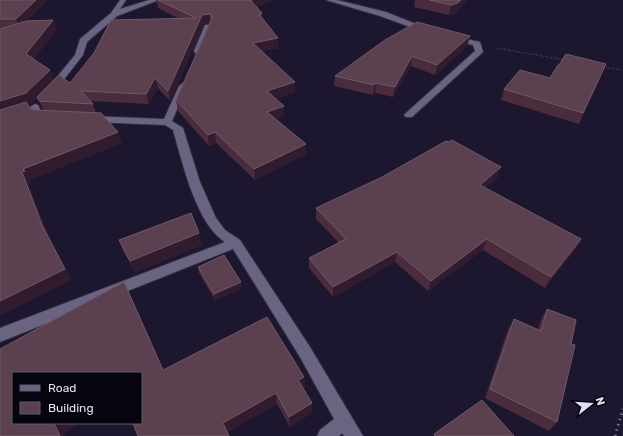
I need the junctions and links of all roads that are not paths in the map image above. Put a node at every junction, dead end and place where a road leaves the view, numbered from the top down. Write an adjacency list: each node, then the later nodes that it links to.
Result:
1 (123, 0): 4 (street)
2 (156, 0): 4 (street)
3 (329, 0): 6 (street)
4 (114, 14): 11 (street)
5 (208, 27): 8 (street)
6 (433, 32)
7 (446, 36): 10 (street)
8 (196, 56)
9 (186, 78): 13 (street)
10 (409, 114)
11 (62, 117)
12 (78, 118): 13 (street)
13 (167, 122): 14 (street)
14 (236, 244): 15 (street); 16 (street)
15 (0, 335)
16 (344, 421): 17 (street); 18 (street)
17 (326, 436)
18 (354, 436)

